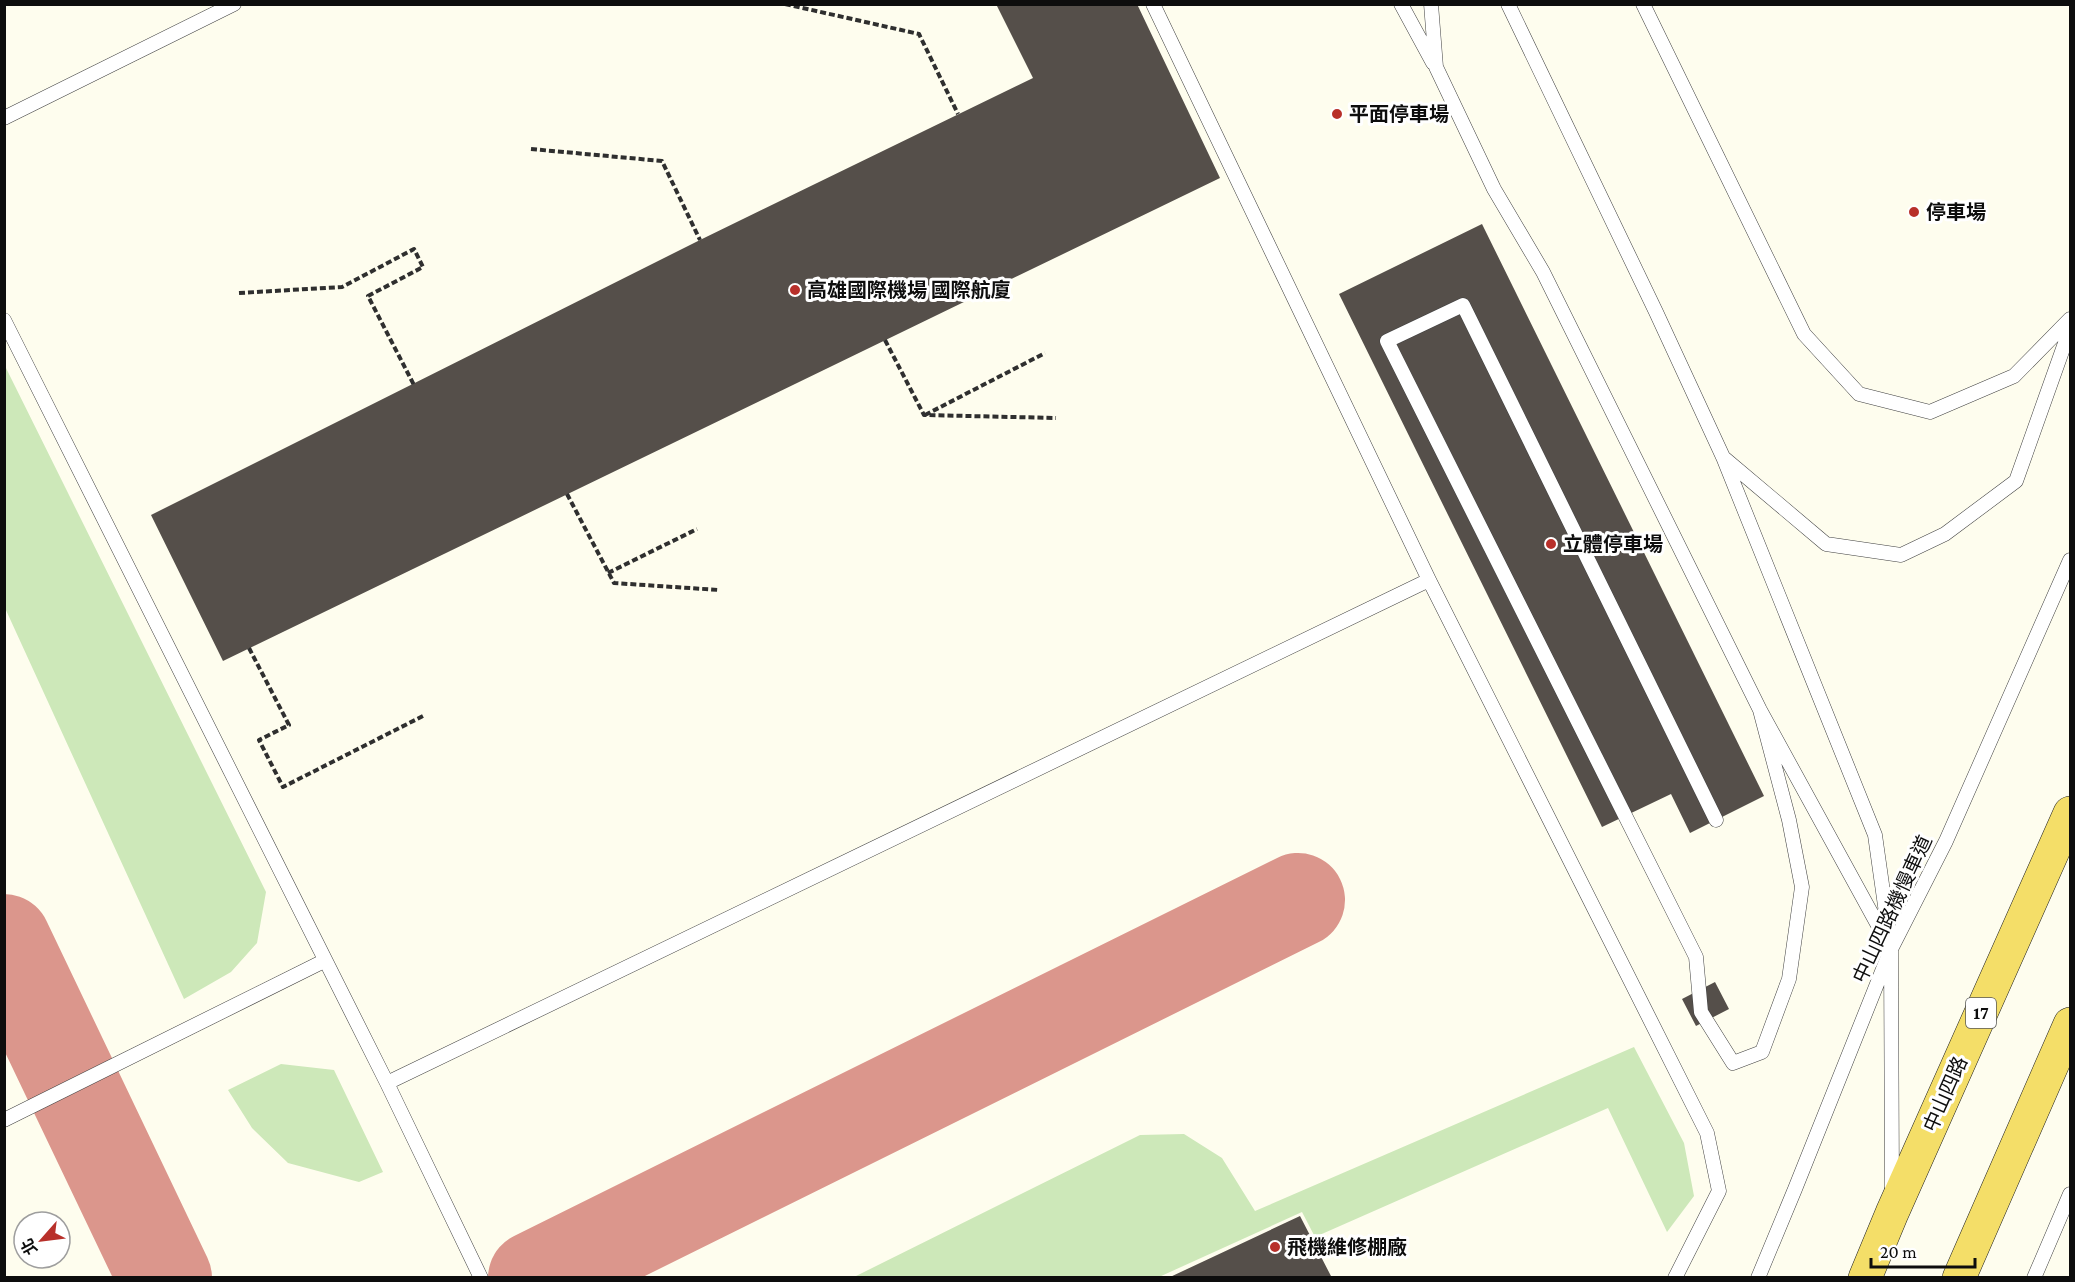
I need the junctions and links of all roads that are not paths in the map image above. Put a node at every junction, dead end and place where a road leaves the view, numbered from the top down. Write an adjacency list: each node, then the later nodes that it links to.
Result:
1 (234, 4): 8 (lane)
2 (1153, 4): 14 (lane)
3 (1401, 4): 7 (lane)
4 (1431, 4): 7 (lane)
5 (1508, 4): 12 (lane)
6 (1642, 4): 9 (lane)
7 (1436, 67): 15 (lane)
8 (4, 118)
9 (2070, 319)
10 (4, 320): 19 (lane)
11 (2070, 329): 12 (lane)
12 (1722, 457): 18 (lane)
13 (2070, 560): 18 (lane, 中山四路機慢車道)
14 (1429, 580): 21 (lane); 26 (lane)
15 (1760, 710): 17 (lane); 18 (lane)
16 (2070, 813): 24 (main road, 中山四路 / 17)
17 (1716, 820)
18 (1891, 949): 24 (lane); 27 (lane, 中山四路機慢車道)
19 (324, 961): 21 (lane); 22 (lane)
20 (2070, 1024): 29 (main road)
21 (387, 1083): 25 (lane)
22 (4, 1120)
23 (2070, 1194): 30 (lane)
24 (1892, 1213): 28 (main road, 中山四路 / 17)
25 (481, 1278)
26 (1675, 1278)
27 (1758, 1278)
28 (1865, 1278)
29 (1959, 1278)
30 (2034, 1278)

